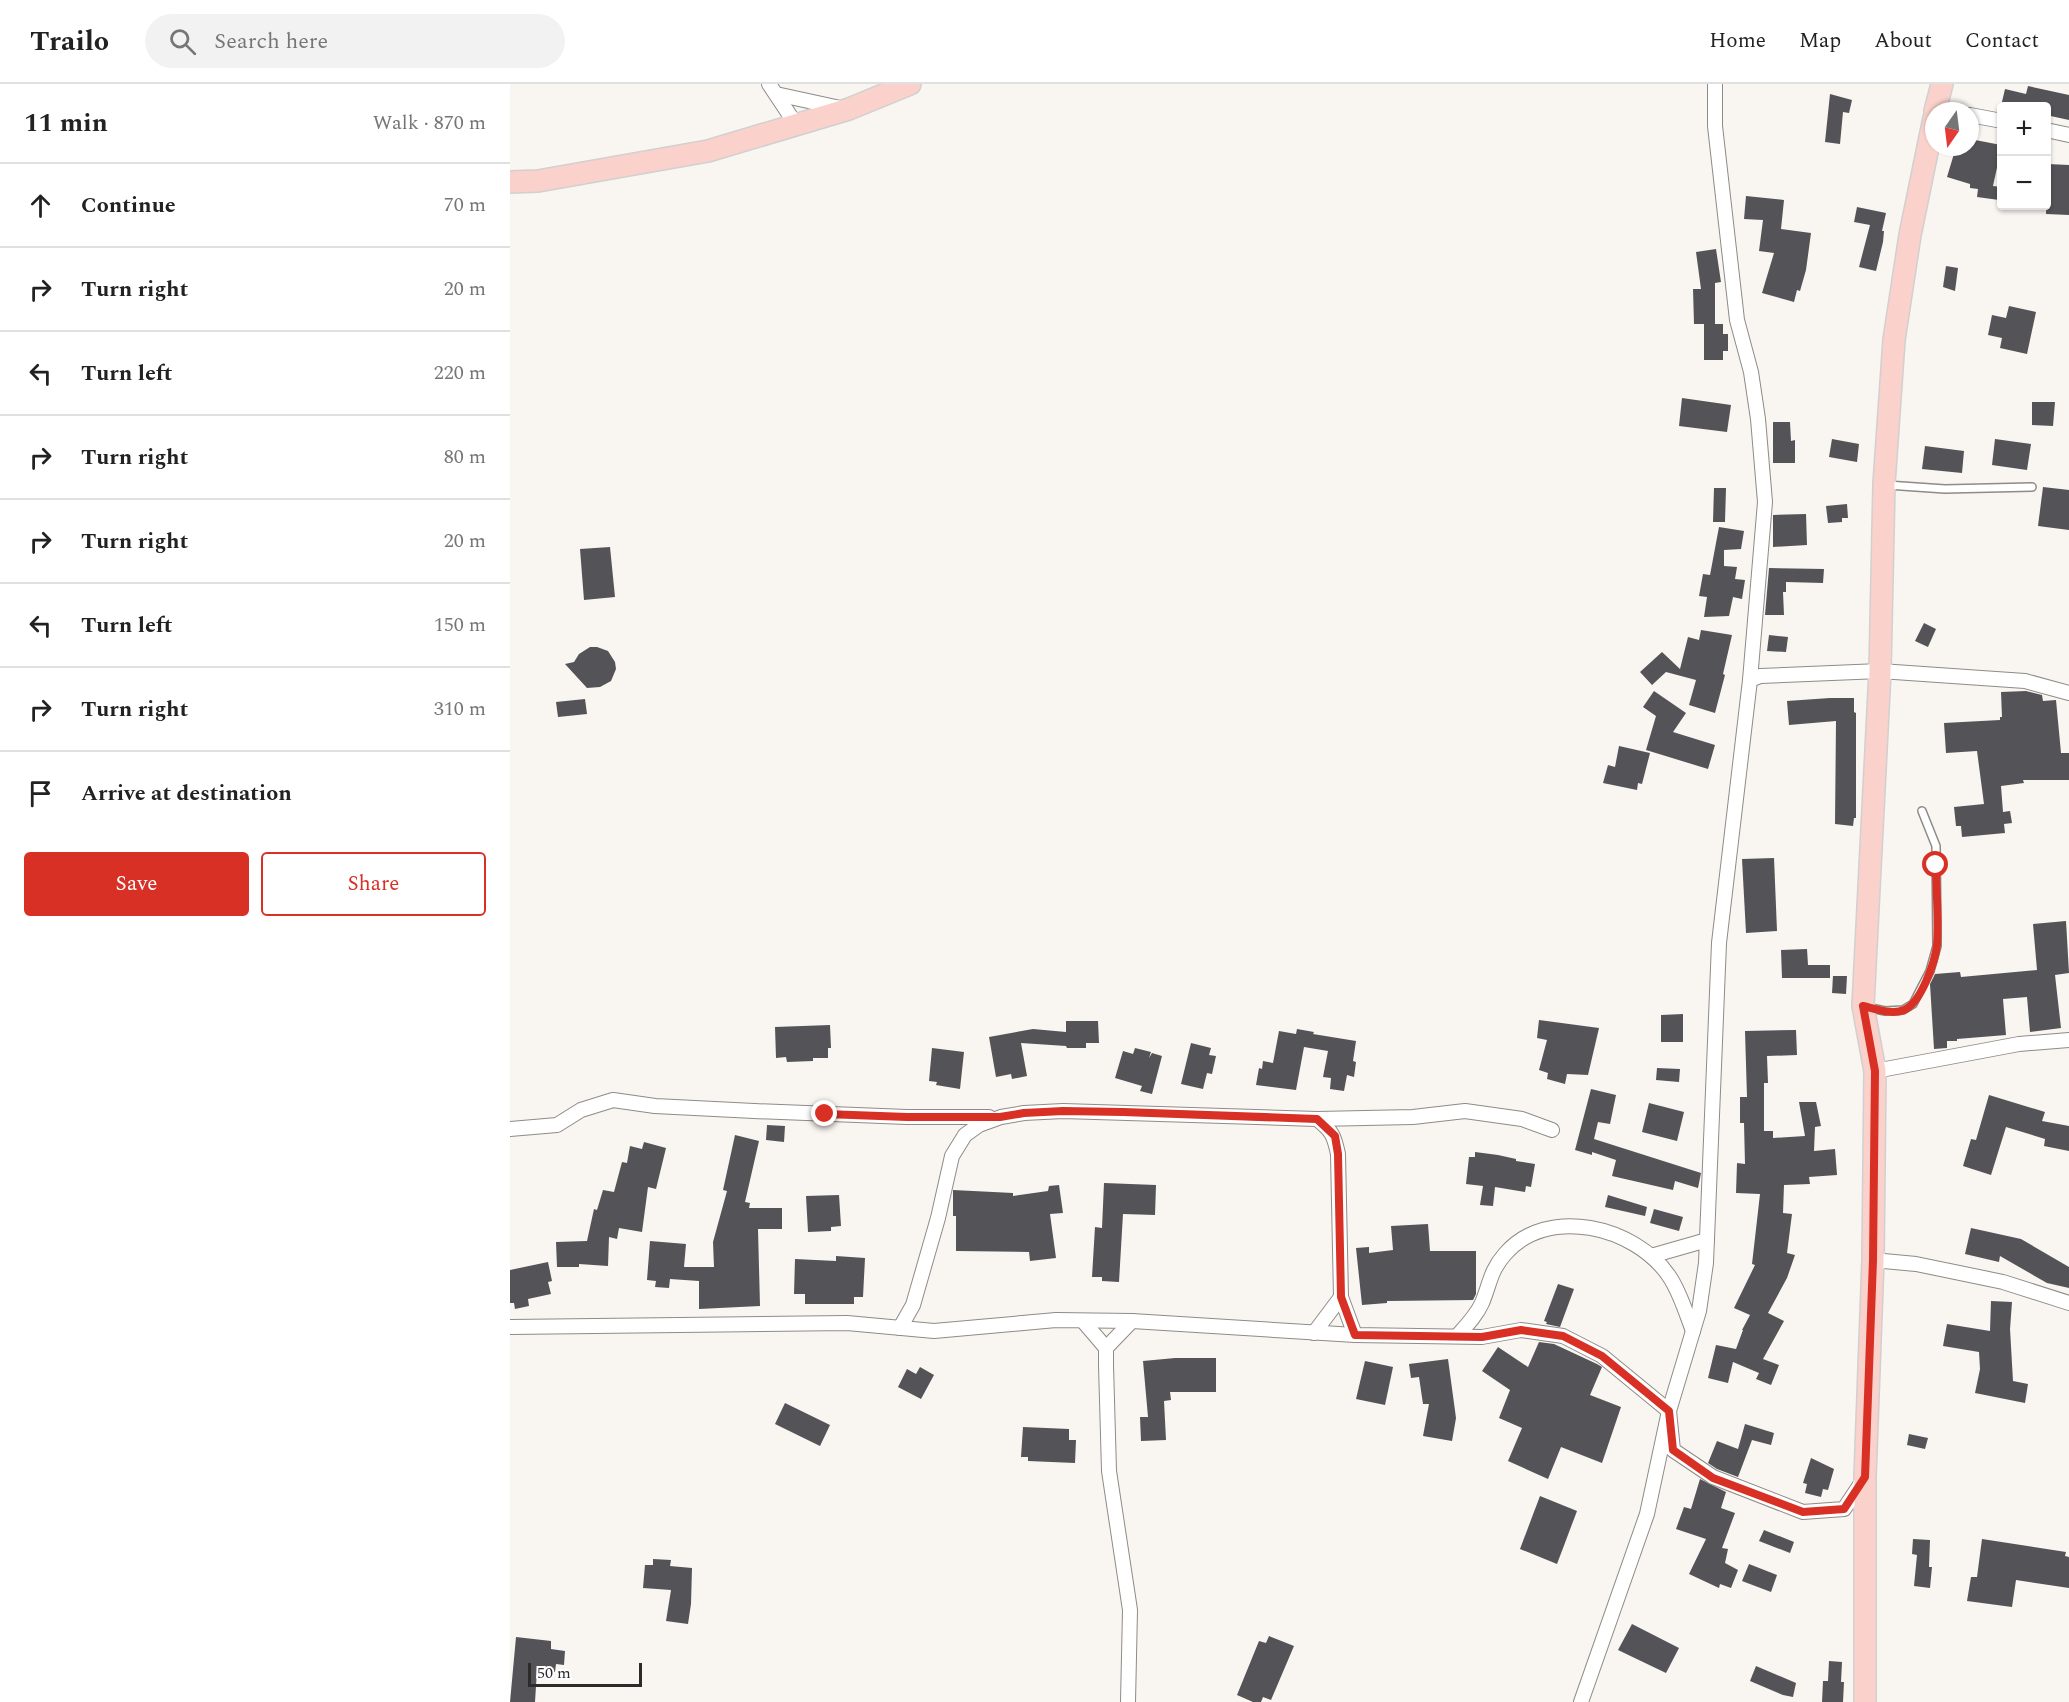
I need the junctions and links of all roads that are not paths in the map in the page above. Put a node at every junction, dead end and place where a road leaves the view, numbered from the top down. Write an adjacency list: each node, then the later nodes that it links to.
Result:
1 (910, 84): 6 (main road)
2 (1715, 84): 17 (street)
3 (1942, 84): 5 (main road)
4 (773, 89): 6 (street); 9 (street)
5 (1939, 102)
6 (849, 109): 9 (main road)
7 (1979, 117): 8 (street)
8 (1997, 120)
9 (796, 126): 13 (main road)
10 (2051, 131): 11 (street)
11 (2069, 135)
12 (1928, 156): 14 (main road)
13 (510, 182)
14 (1884, 484): 15 (lane); 16 (main road)
15 (2032, 487)
16 (1880, 671): 17 (street); 18 (street); 20 (main road)
17 (1750, 680): 27 (street)
18 (2069, 693)
19 (1922, 812): 20 (lane)
20 (1863, 1006): 22 (main road)
21 (2069, 1040): 22 (street)
22 (1875, 1071): 29 (main road)
23 (1000, 1117): 24 (street); 25 (street); 35 (street)
24 (1317, 1119): 26 (street); 30 (street)
25 (510, 1129)
26 (1552, 1130)
27 (1707, 1240): 28 (street); 36 (street)
28 (1651, 1256): 36 (street); 39 (street)
29 (1873, 1260): 31 (street); 42 (main road)
30 (1341, 1297): 37 (street); 38 (street)
31 (2069, 1303)
32 (1083, 1321): 33 (street); 35 (street); 40 (street)
33 (1132, 1321): 37 (street); 40 (street)
34 (510, 1327): 35 (street)
35 (900, 1328)
36 (1693, 1330): 41 (street)
37 (1314, 1333): 38 (street)
38 (1355, 1335): 39 (street)
39 (1457, 1336): 41 (street)
40 (1106, 1348): 43 (street)
41 (1669, 1411): 42 (street); 44 (street)
42 (1865, 1477): 45 (main road)
43 (1128, 1702)
44 (1581, 1702)
45 (1865, 1702)

